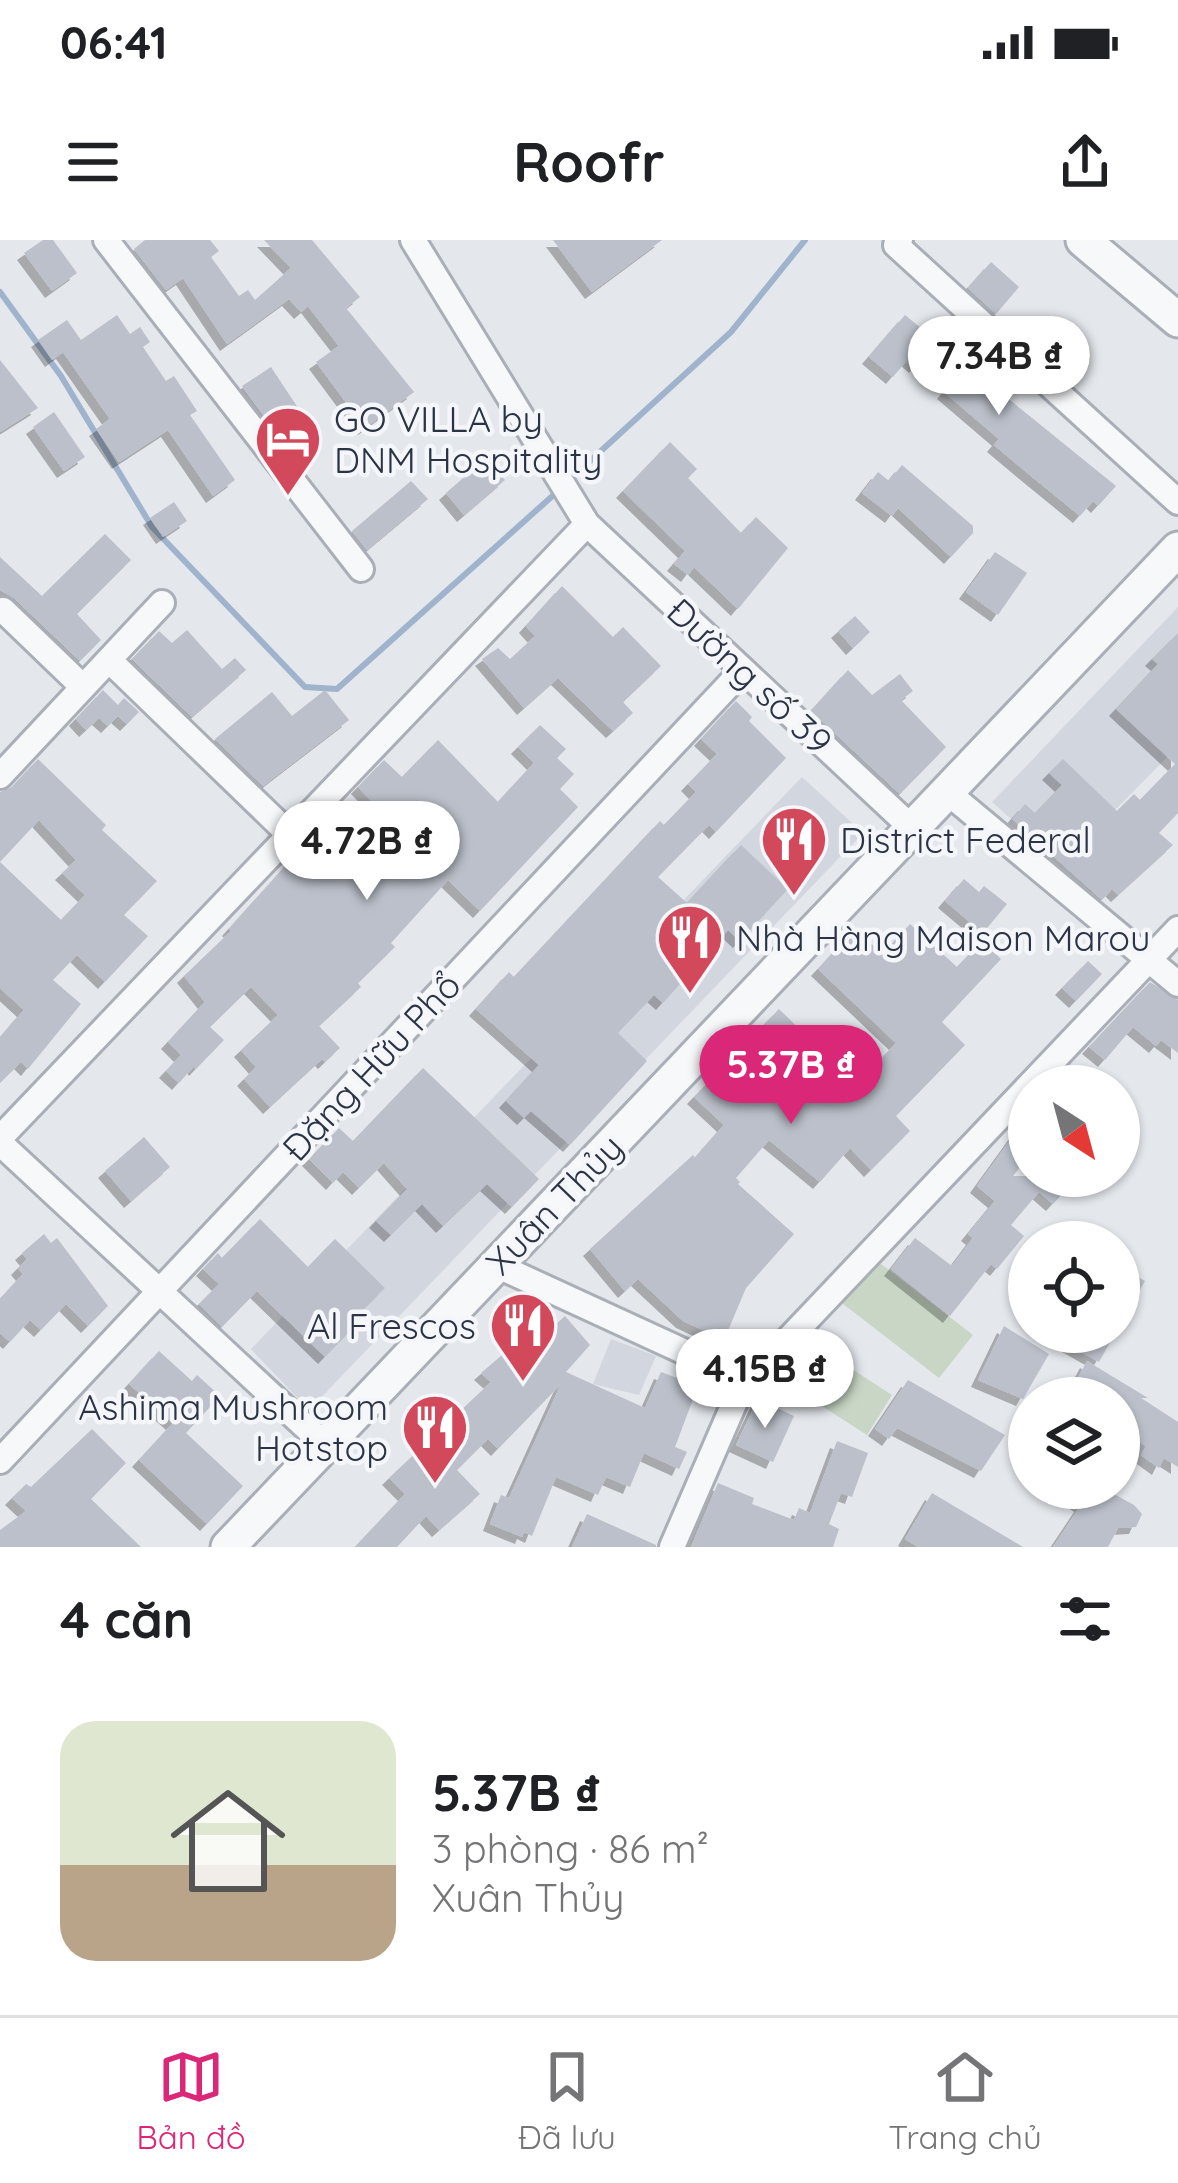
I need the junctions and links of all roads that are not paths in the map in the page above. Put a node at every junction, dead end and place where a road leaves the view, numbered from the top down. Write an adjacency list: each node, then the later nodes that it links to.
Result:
1 (106, 240): 9 (street)
2 (413, 240): 7 (street, Đường số 39)
3 (900, 240): 6 (street)
4 (1083, 240): 5 (street)
5 (1178, 320)
6 (1178, 502)
7 (583, 514): 13 (street, Đường số 39); 18 (street)
8 (1178, 549): 16 (street, Xuân Thủy)
9 (361, 569)
10 (162, 603): 12 (street)
11 (3, 610): 14 (street)
12 (110, 660): 14 (street); 18 (street)
13 (742, 670): 17 (street, Đường số 39); 24 (street, Đặng Hữu Phổ)
14 (83, 687): 15 (street)
15 (0, 776)
16 (946, 792): 17 (street, Xuân Thủy); 20 (street)
17 (912, 828): 23 (street, Xuân Thủy)
18 (290, 835): 22 (street)
19 (1178, 928): 20 (street)
20 (1147, 962): 21 (street); 25 (street)
21 (1178, 984)
22 (0, 1140): 24 (street)
23 (496, 1265): 25 (street); 26 (street, Xuân Thủy)
24 (160, 1291): 26 (street); 27 (street, Đặng Hữu Phổ)
25 (748, 1381): 29 (street)
26 (325, 1445): 28 (street, Xuân Thủy)
27 (0, 1462)
28 (228, 1547)
29 (672, 1547)

